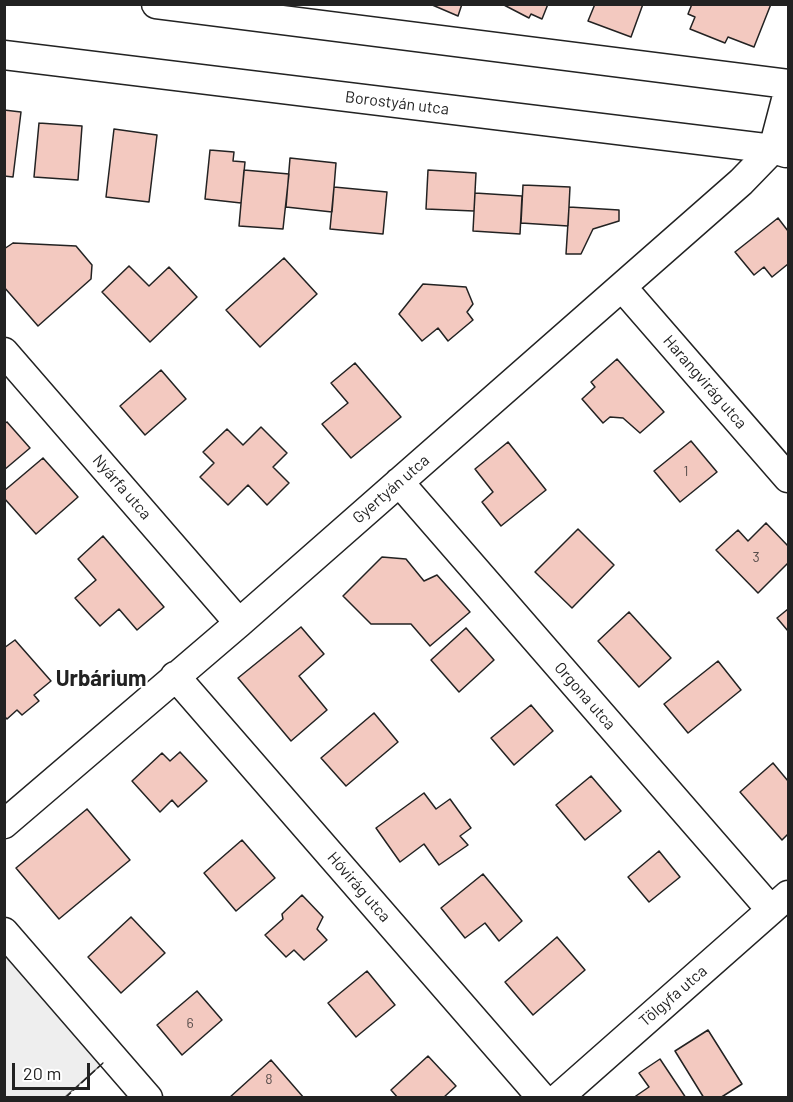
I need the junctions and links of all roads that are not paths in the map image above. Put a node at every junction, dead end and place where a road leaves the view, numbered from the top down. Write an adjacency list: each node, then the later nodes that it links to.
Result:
1 (156, 4): 3 (street)
2 (4, 55): 5 (street, Borostyán utca)
3 (789, 84)
4 (789, 92): 5 (street)
5 (781, 151): 6 (street, Gyertyán utca)
6 (622, 287): 8 (street, Harangvirág utca); 9 (street, Gyertyán utca)
7 (4, 351): 10 (street, Nyárfa utca)
8 (789, 478)
9 (399, 482): 10 (street, Gyertyán utca); 13 (street, Orgona utca)
10 (239, 623): 11 (street, Gyertyán utca)
11 (175, 676): 12 (street, Gyertyán utca); 16 (street, Hóvirág utca)
12 (8, 814)
13 (780, 903): 17 (street, Tölgyfa utca)
14 (4, 932): 15 (street)
15 (148, 1098)
16 (542, 1098)
17 (558, 1098)

